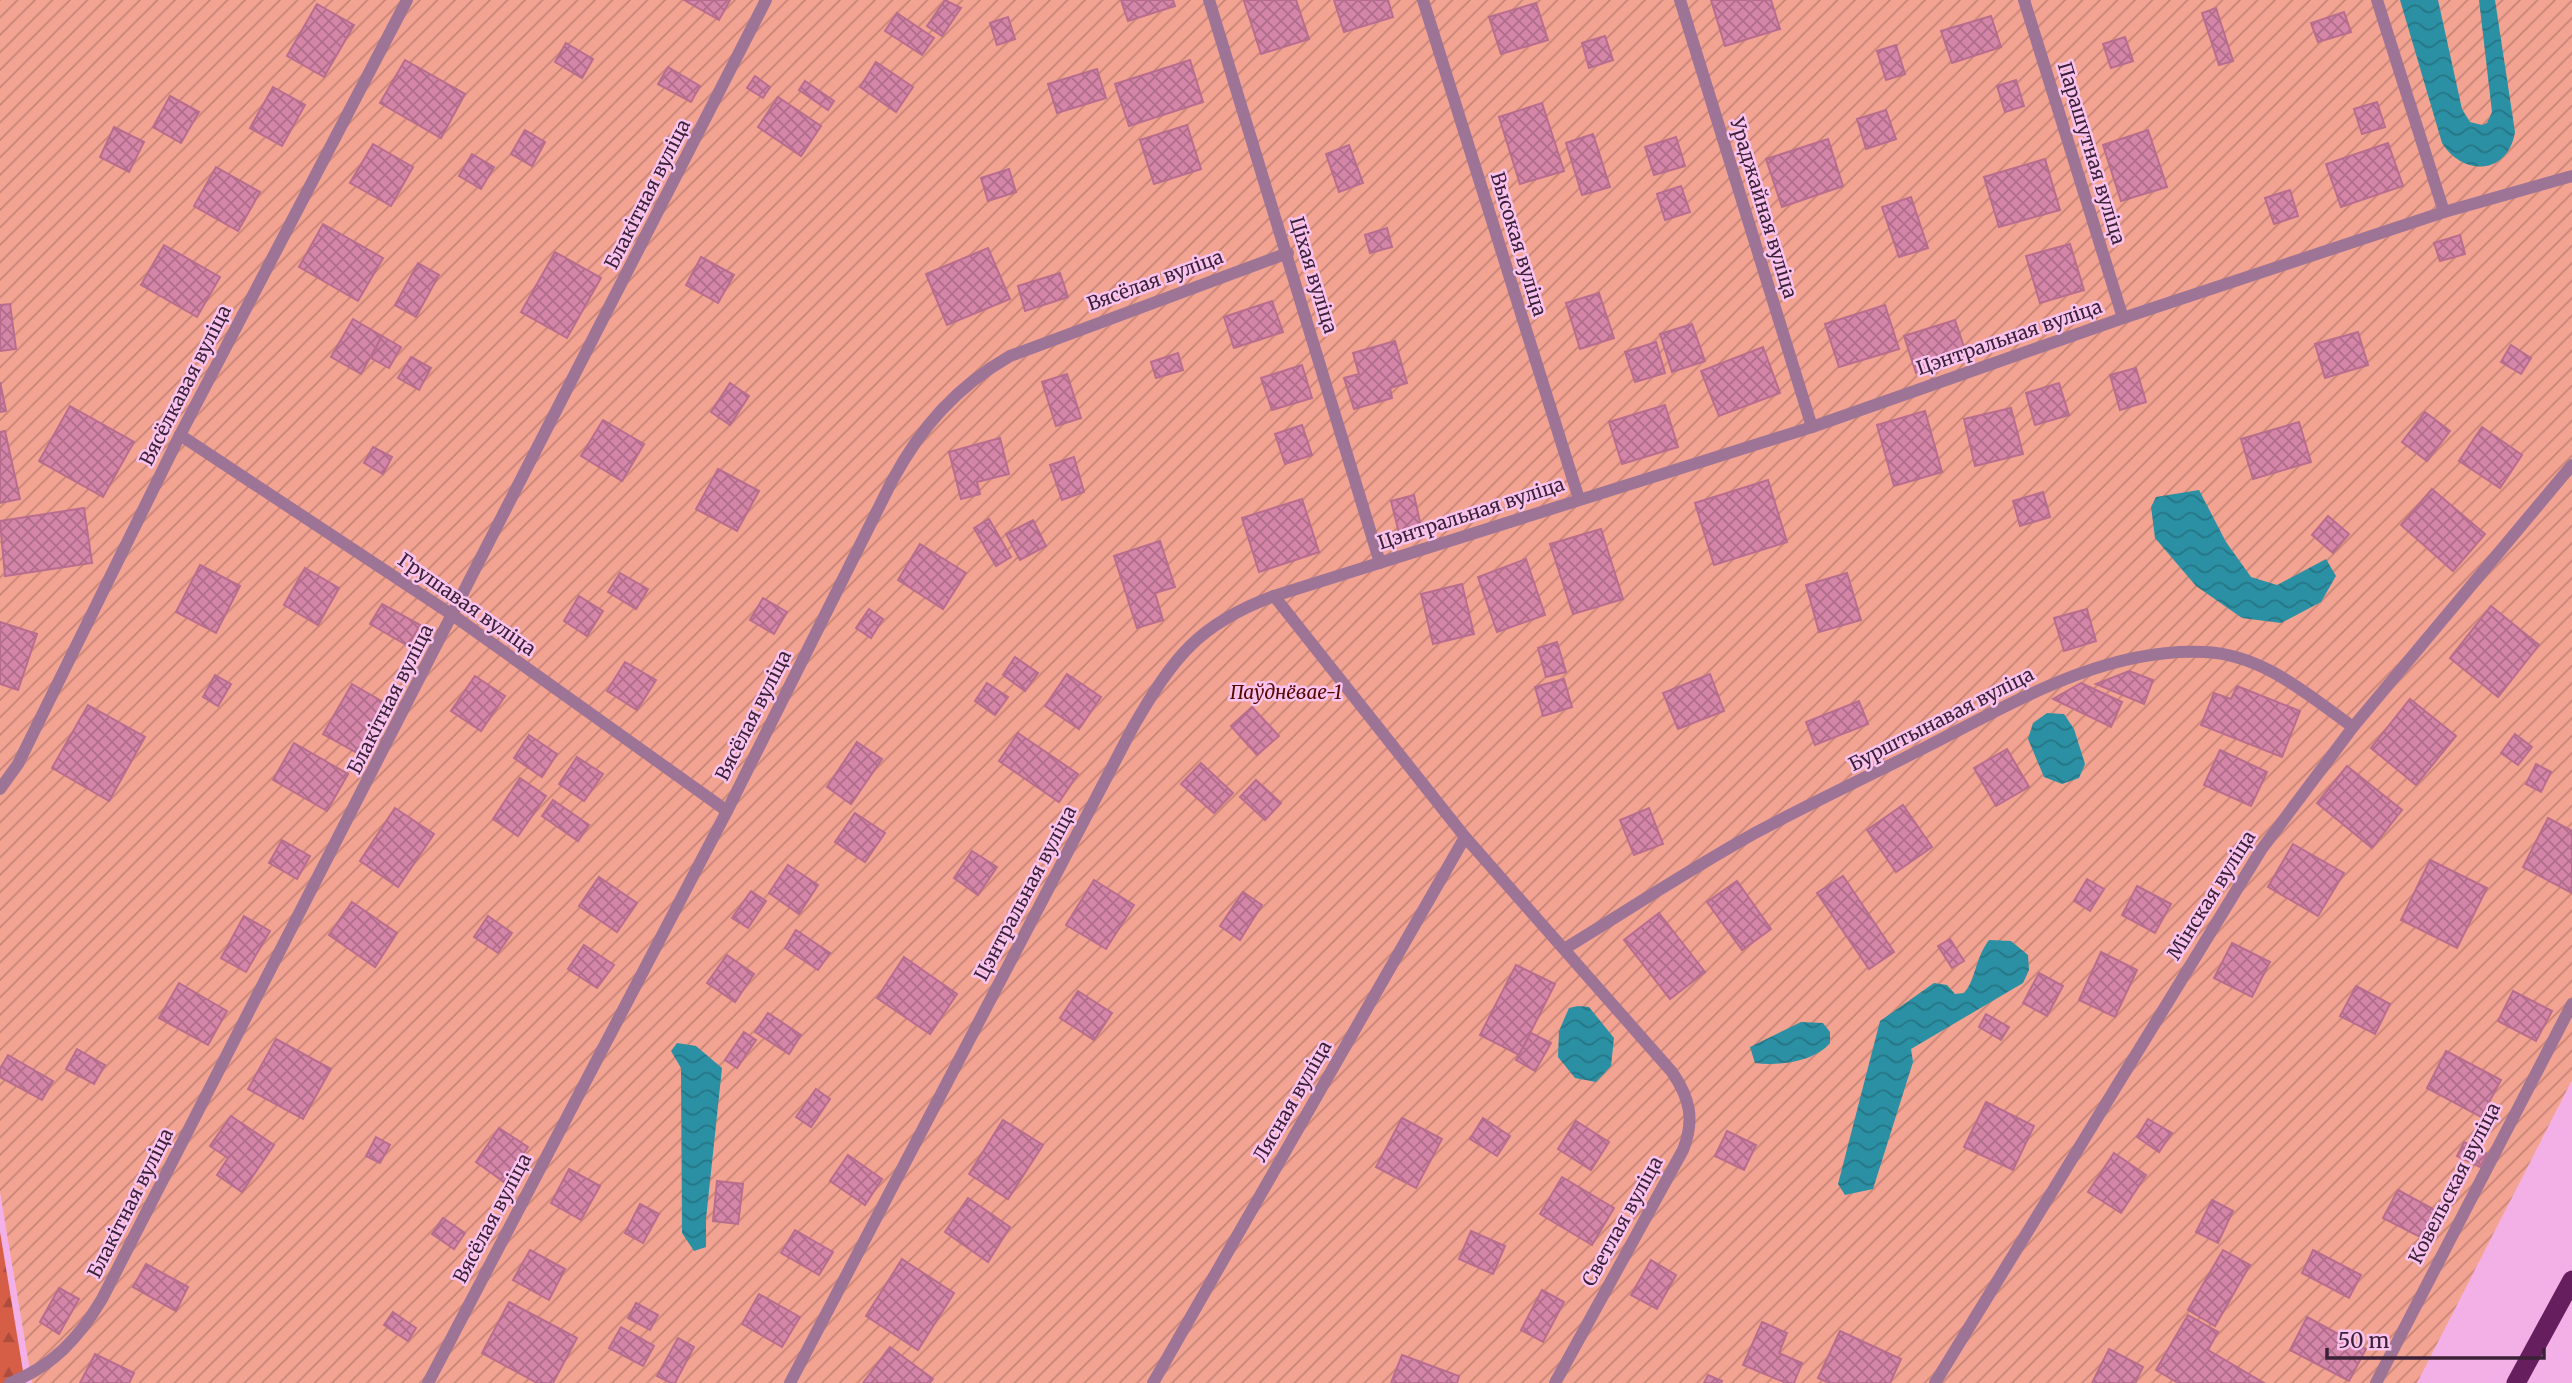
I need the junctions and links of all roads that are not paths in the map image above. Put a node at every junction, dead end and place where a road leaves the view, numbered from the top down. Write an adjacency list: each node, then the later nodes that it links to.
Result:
1 (407, 0): 13 (lane, Вясёлкавая вуліца)
2 (766, 0): 18 (lane, Блакітная вуліца)
3 (1209, 0): 10 (lane, Ціхая вуліца)
4 (1423, 0): 15 (lane, Высокая вуліца)
5 (1680, 0): 12 (lane, Ураджайная вуліца)
6 (2024, 0): 11 (lane, Парашутная вуліца)
7 (2377, 0): 9 (lane)
8 (2572, 176): 9 (lane, Цэнтральная вуліца)
9 (2444, 212): 11 (lane, Цэнтральная вуліца)
10 (1288, 253): 16 (lane, Ціхая вуліца); 21 (lane, Вясёлая вуліца)
11 (2123, 318): 12 (lane, Цэнтральная вуліца)
12 (1812, 427): 15 (lane, Цэнтральная вуліца)
13 (180, 435): 18 (lane, Грушавая вуліца); 20 (lane, Вясёлкавая вуліца)
14 (2572, 465): 19 (lane, Мінская вуліца)
15 (1579, 499): 16 (lane, Цэнтральная вуліца)
16 (1380, 563): 17 (lane, Цэнтральная вуліца)
17 (1274, 596): 22 (lane, Светлая вуліца); 28 (lane, Цэнтральная вуліца)
18 (454, 616): 21 (lane, Грушавая вуліца); 26 (lane, Блакітная вуліца)
19 (2353, 727): 23 (lane, Бурштынавая вуліца); 31 (lane, Мінская вуліца)
20 (0, 789)
21 (727, 811): 27 (lane, Вясёлая вуліца)
22 (1465, 837): 23 (lane, Светлая вуліца); 29 (lane, Лясная вуліца)
23 (1564, 949): 30 (lane, Светлая вуліца)
24 (2572, 1004): 32 (lane, Ковельская вуліца)
25 (2572, 1280): 33 (highway)
26 (10, 1383)
27 (428, 1383)
28 (790, 1383)
29 (1153, 1383)
30 (1555, 1383)
31 (1935, 1383)
32 (2376, 1383)
33 (2516, 1383)

